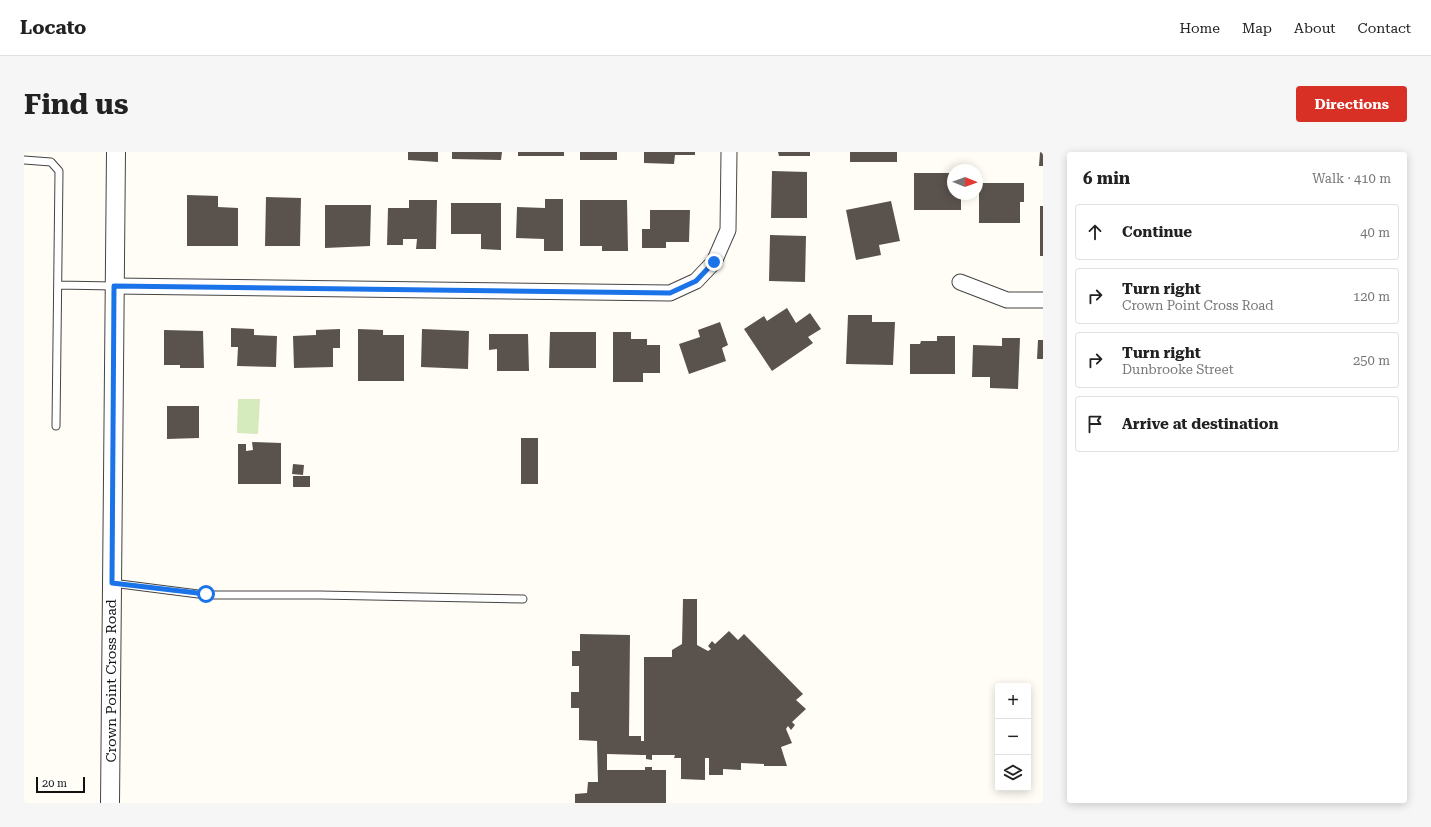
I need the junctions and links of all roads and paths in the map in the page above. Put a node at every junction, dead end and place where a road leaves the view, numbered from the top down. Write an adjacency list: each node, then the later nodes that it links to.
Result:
1 (116, 152): 6 (street, Crown Point Cross Road)
2 (728, 152): 6 (street)
3 (24, 160): 5 (lane)
4 (960, 282): 7 (street)
5 (58, 285): 6 (lane); 8 (lane)
6 (114, 286): 9 (street, Crown Point Cross Road)
7 (1043, 300)
8 (56, 426)
9 (112, 583): 10 (lane); 11 (street, Crown Point Cross Road)
10 (523, 599)
11 (110, 803)

